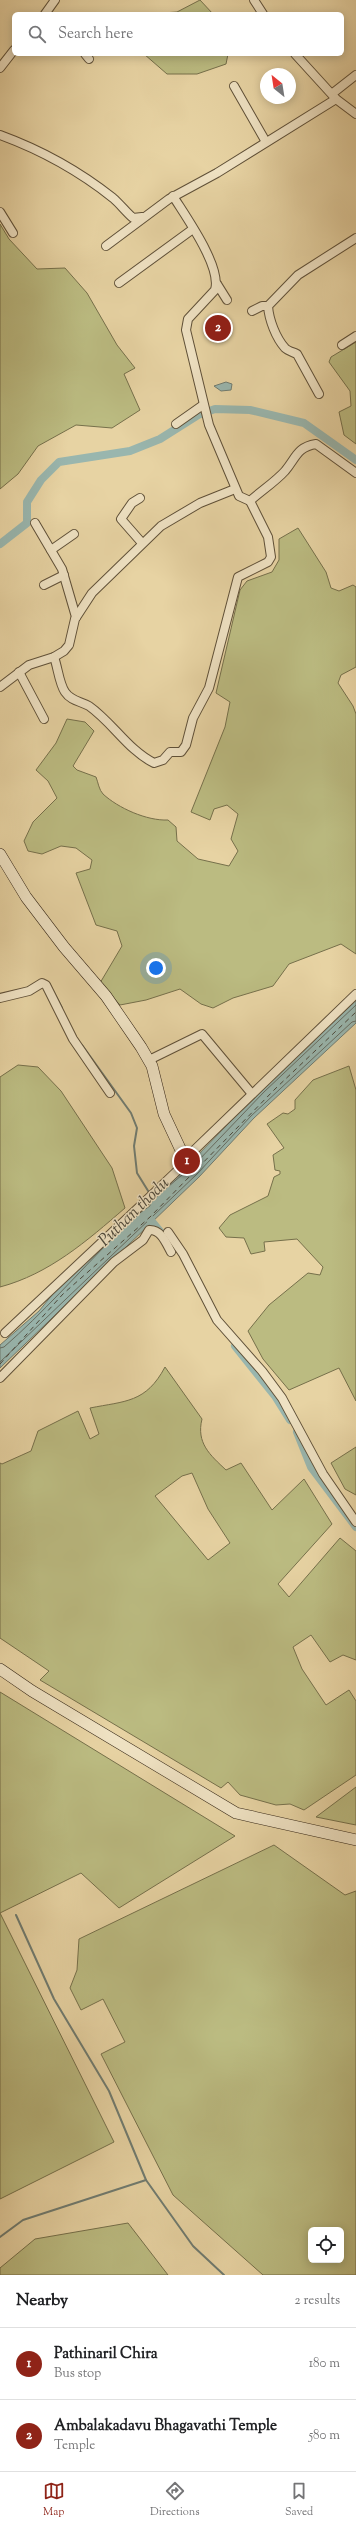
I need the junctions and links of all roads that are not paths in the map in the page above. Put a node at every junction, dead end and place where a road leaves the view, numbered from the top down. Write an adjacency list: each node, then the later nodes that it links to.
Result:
1 (55, 0): 3 (street)
2 (254, 0): 4 (street)
3 (46, 12)
4 (263, 12)
5 (12, 53): 7 (street)
6 (297, 56): 10 (street)
7 (0, 68)
8 (356, 75): 10 (street)
9 (234, 86): 13 (street)
10 (334, 96): 11 (street); 13 (street)
11 (356, 114)
12 (0, 135): 16 (street)
13 (266, 142): 14 (street)
14 (173, 196): 16 (street); 17 (street)
15 (0, 212): 18 (street)
16 (142, 217): 20 (street)
17 (193, 229): 21 (street); 22 (street)
18 (13, 233)
19 (356, 238): 24 (street)
20 (106, 246)
21 (119, 283)
22 (217, 284): 23 (street); 29 (street)
23 (227, 300)
24 (268, 306): 25 (street); 28 (street)
25 (252, 311)
26 (356, 336): 27 (street)
27 (342, 345)
28 (319, 394)
29 (203, 406): 30 (street); 32 (street)
30 (176, 424)
31 (356, 473): 34 (street)
32 (235, 489): 34 (street); 37 (street)
33 (140, 498): 37 (street)
34 (250, 501): 42 (street)
35 (35, 523): 38 (street)
36 (74, 534): 38 (street)
37 (142, 543): 41 (street)
38 (51, 550): 39 (street)
39 (64, 575): 40 (street); 41 (street)
40 (44, 585)
41 (76, 618): 42 (street)
42 (54, 657): 43 (street)
43 (20, 672): 44 (street); 45 (street)
44 (0, 687)
45 (44, 719)
46 (0, 854): 49 (main road)
47 (356, 994): 51 (street)
48 (0, 998): 50 (street)
49 (149, 1060): 51 (street); 52 (main road)
50 (110, 1093)
51 (252, 1094): 52 (street)
52 (185, 1159): 55 (street)
53 (168, 1232): 57 (street)
54 (172, 1252): 56 (street)
55 (5, 1332)
56 (0, 1378)
57 (356, 1522)
58 (0, 1669): 59 (main road)
59 (356, 1840)

